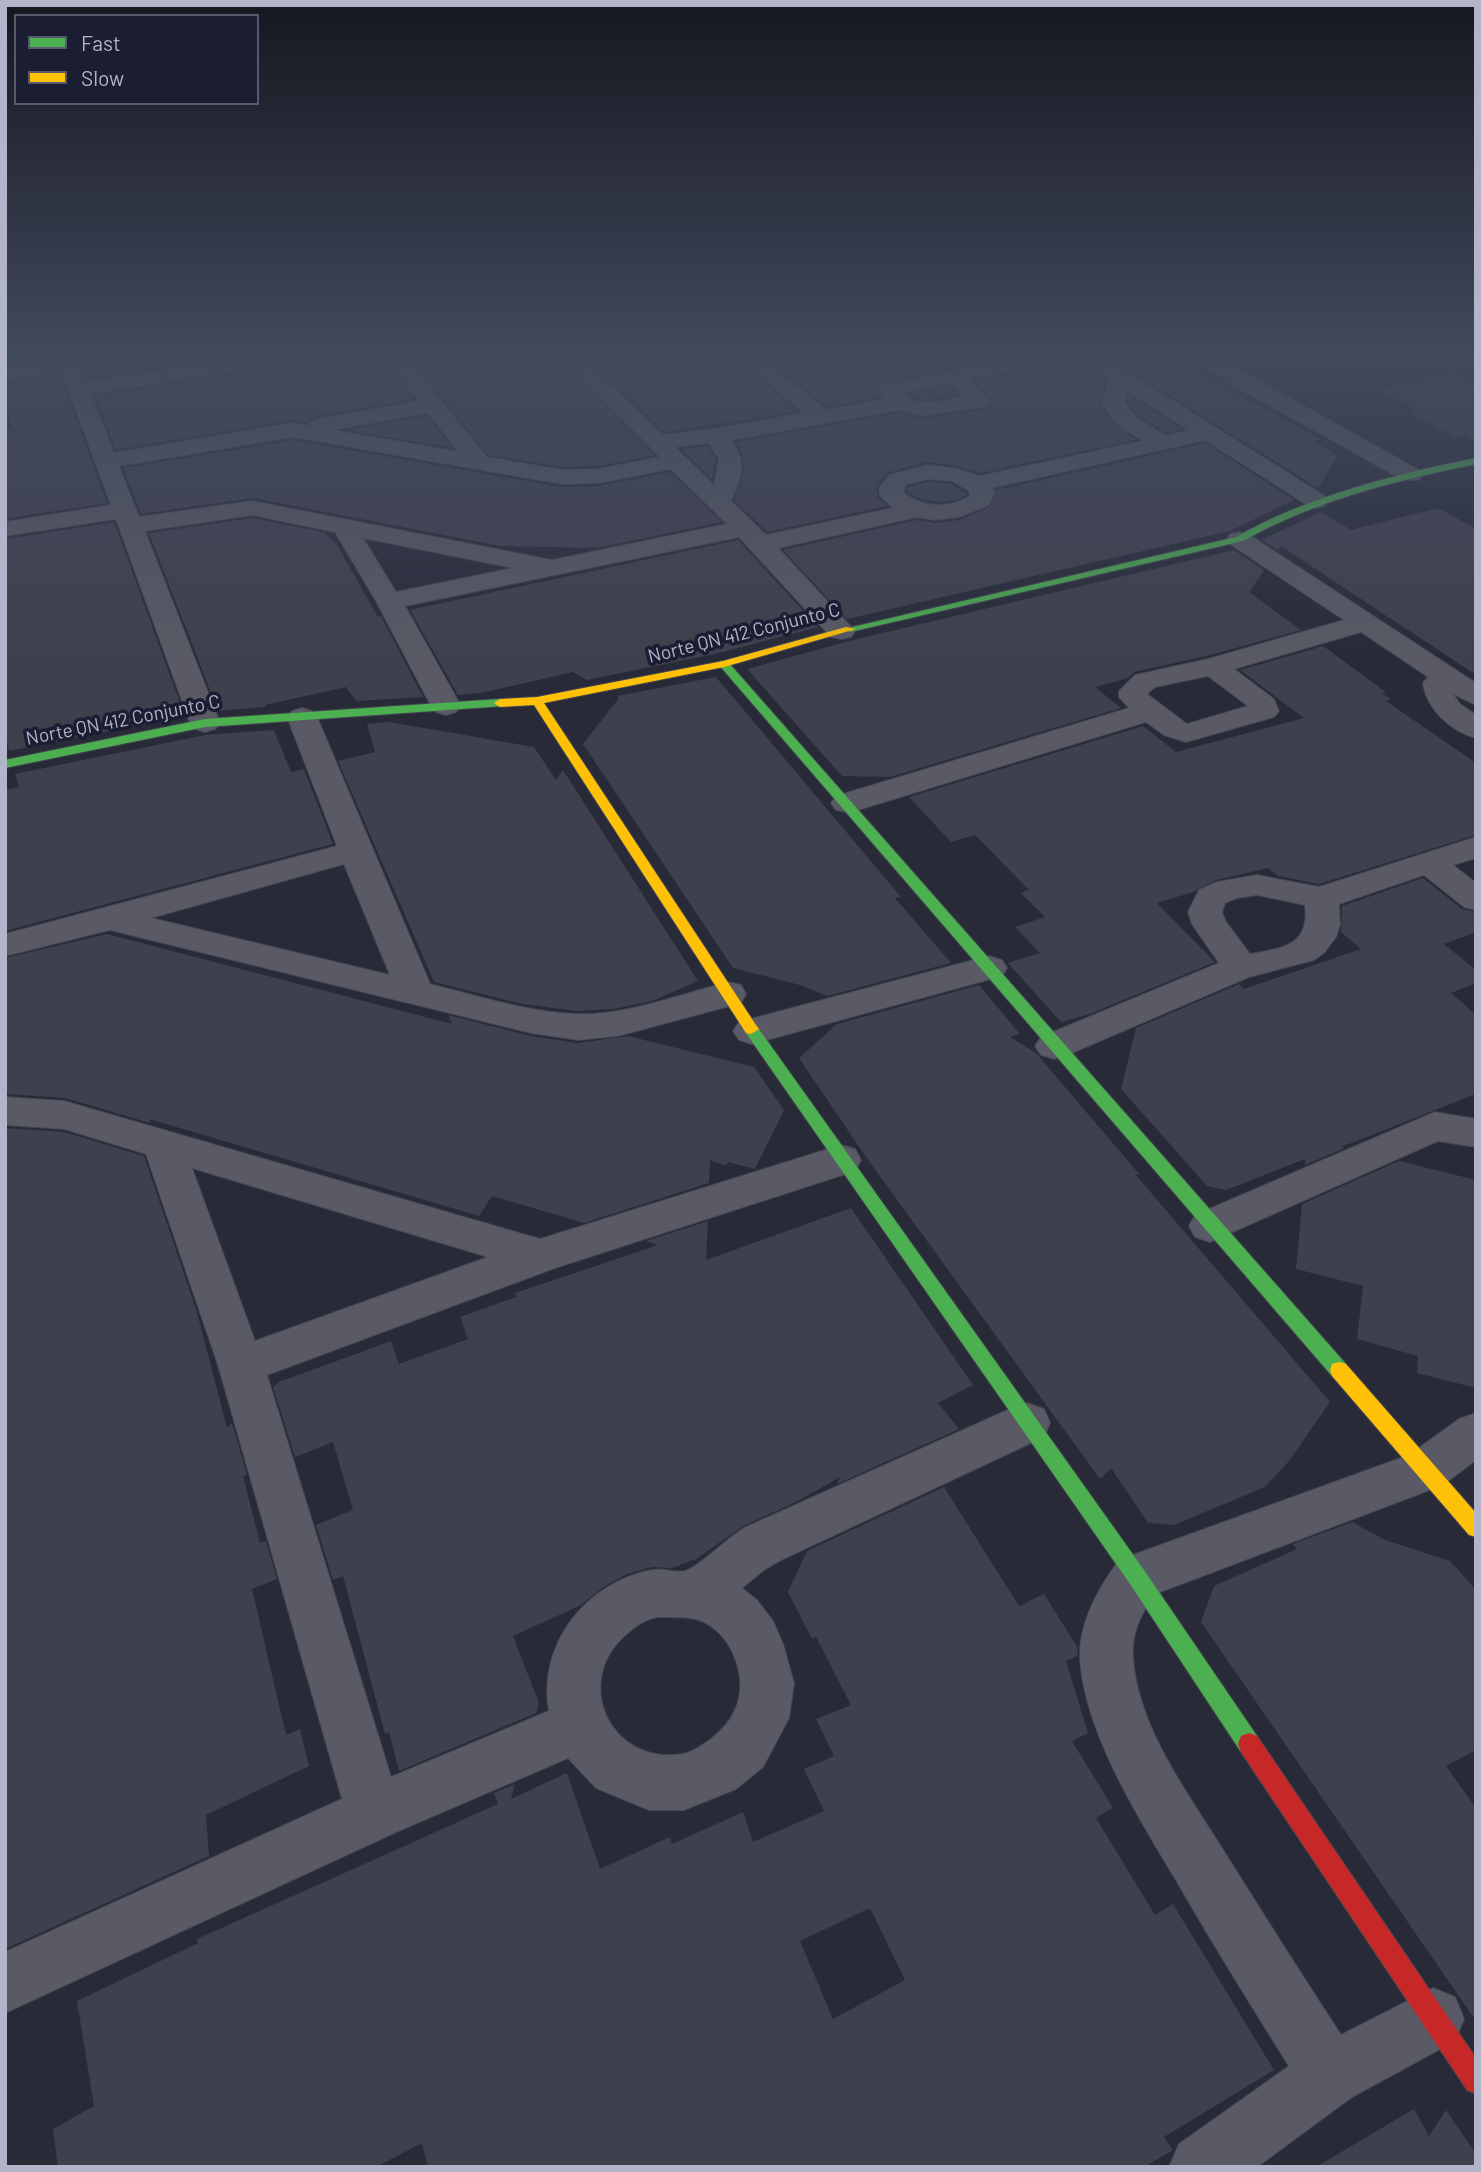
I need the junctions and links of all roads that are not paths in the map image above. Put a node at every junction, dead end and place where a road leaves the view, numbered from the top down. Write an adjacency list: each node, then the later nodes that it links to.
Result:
1 (111, 459): 8 (street)
2 (459, 459): 11 (street)
3 (477, 459): 11 (street)
4 (731, 459): 15 (street)
5 (1085, 459): 13 (street)
6 (1251, 459): 14 (street)
7 (1383, 459): 12 (street)
8 (107, 460): 17 (street)
9 (676, 461): 11 (street); 15 (street)
10 (1476, 461): 12 (street, Norte QN 412 Conjunto C)
11 (480, 463)
12 (1411, 475): 14 (street, Norte QN 412 Conjunto C)
13 (977, 484): 16 (street); 16 (street)
14 (1317, 501): 21 (street, Norte QN 412 Conjunto C)
15 (718, 502): 20 (street)
16 (916, 510): 20 (street)
17 (128, 517): 18 (street); 19 (street); 34 (street)
18 (343, 524): 22 (street); 23 (street)
19 (5, 529)
20 (753, 536): 22 (street); 25 (street)
21 (1239, 539): 24 (street); 25 (street, Norte QN 412 Conjunto C)
22 (552, 568): 23 (street)
23 (389, 601): 31 (street)
24 (1364, 623): 27 (street); 28 (street)
25 (841, 631): 26 (street, Norte QN 412 Conjunto C)
26 (724, 664): 30 (street, Norte QN 412 Conjunto C); 37 (street)
27 (1213, 666): 32 (street); 32 (street)
28 (1437, 671): 29 (street); 35 (street)
29 (1476, 696)
30 (537, 701): 31 (street, Norte QN 412 Conjunto C); 48 (street)
31 (446, 706): 33 (street, Norte QN 412 Conjunto C)
32 (1149, 712): 37 (street)
33 (302, 718): 34 (street, Norte QN 412 Conjunto C); 39 (street)
34 (205, 723): 36 (street, Norte QN 412 Conjunto C)
35 (1476, 729)
36 (5, 764)
37 (847, 803): 46 (street)
38 (1476, 847): 40 (street)
39 (355, 851): 43 (street); 47 (street)
40 (1429, 863): 41 (street); 42 (street)
41 (1321, 898): 45 (street); 45 (street)
42 (1476, 900)
43 (110, 919): 44 (street); 47 (street)
44 (5, 945)
45 (1241, 967): 50 (street)
46 (989, 968): 49 (street); 50 (street)
47 (415, 991): 48 (street)
48 (728, 993): 49 (street)
49 (752, 1031): 56 (street)
50 (1054, 1046): 57 (street)
51 (1476, 1110): 53 (street)
52 (5, 1111): 55 (street)
53 (1435, 1126): 54 (street); 57 (street)
54 (1476, 1133)
55 (163, 1144): 58 (street); 59 (street)
56 (841, 1160): 58 (street); 60 (street)
57 (1210, 1226): 62 (street)
58 (540, 1256): 59 (street)
59 (241, 1365): 67 (street)
60 (1027, 1423): 64 (street); 65 (street)
61 (1476, 1433): 62 (street)
62 (1426, 1470): 63 (street); 64 (street)
63 (1476, 1528)
64 (1137, 1577): 69 (street); 70 (street)
65 (693, 1594): 66 (street); 66 (street)
66 (579, 1726): 67 (street)
67 (374, 1813): 68 (street)
68 (5, 1983)
69 (1433, 2019): 70 (street); 71 (street)
70 (1330, 2076): 72 (street)
71 (1476, 2081)
72 (1202, 2167)

